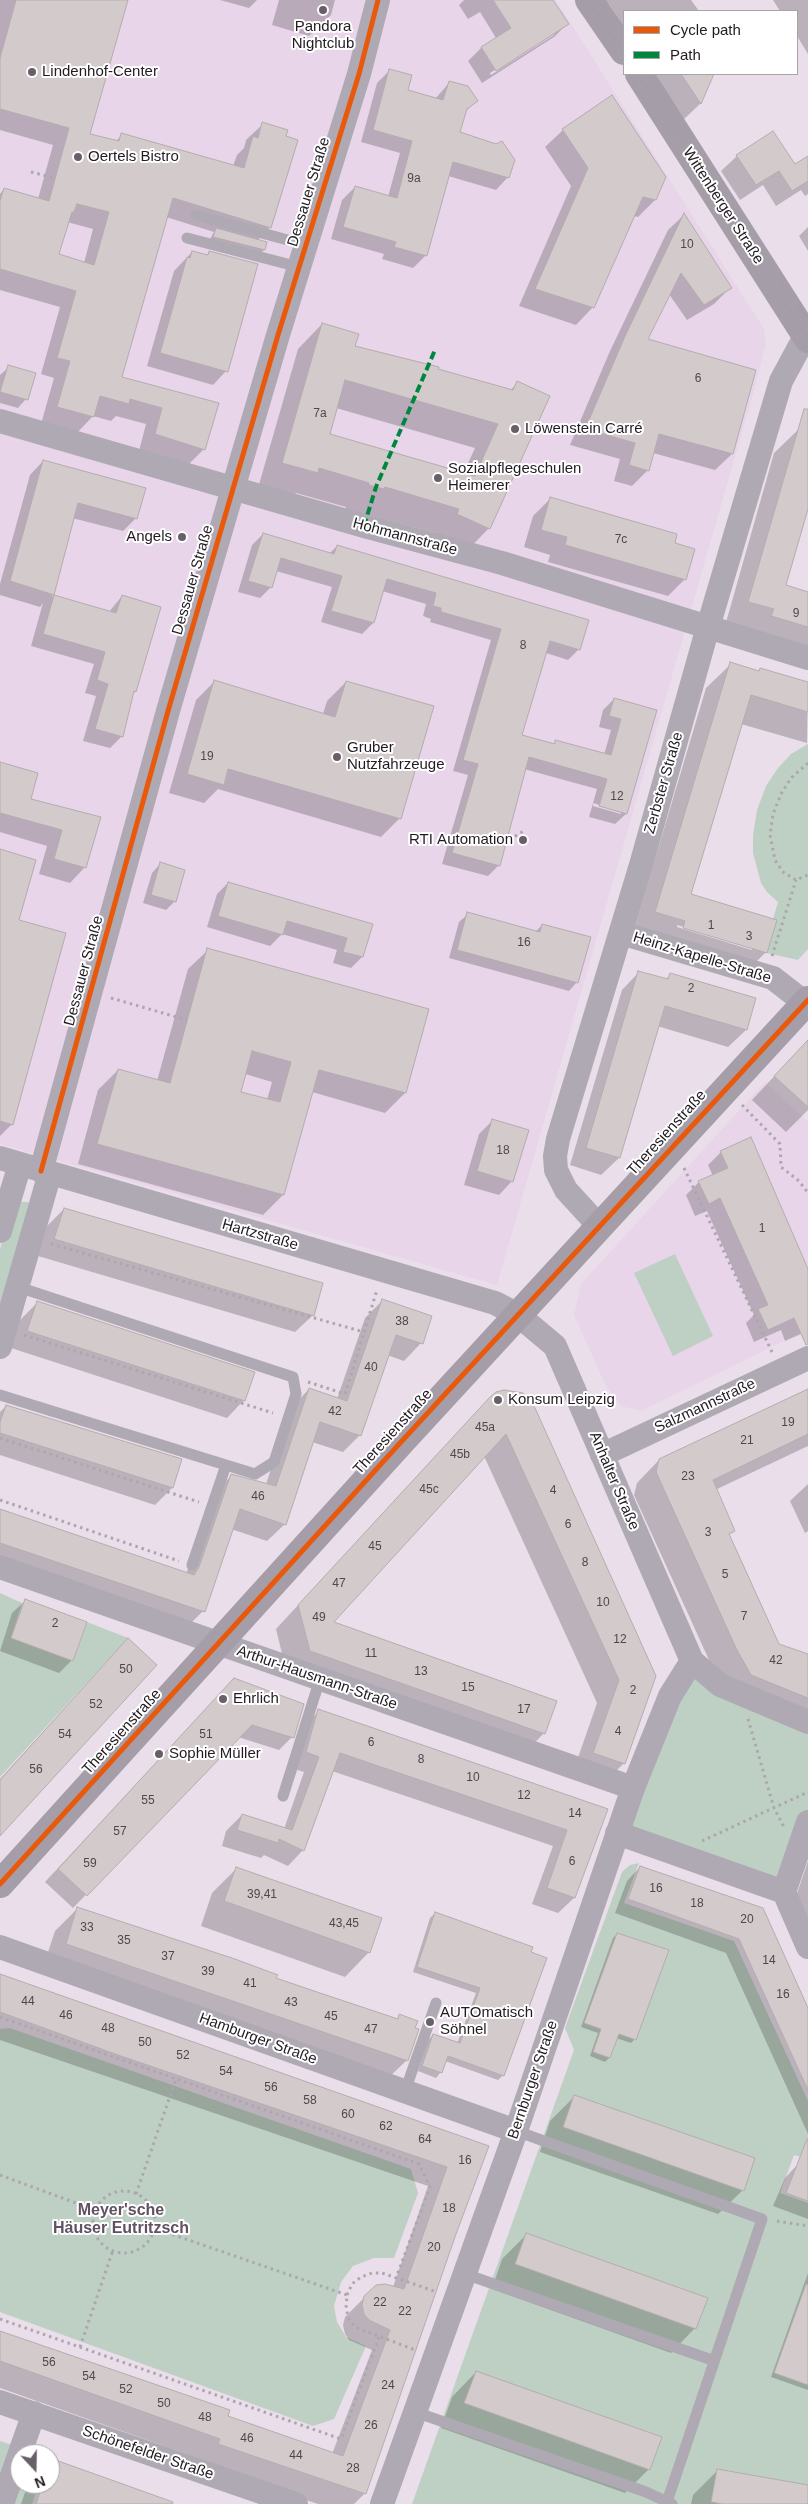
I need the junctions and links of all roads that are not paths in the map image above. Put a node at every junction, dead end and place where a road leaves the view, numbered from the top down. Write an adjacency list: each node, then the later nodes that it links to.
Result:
1 (378, 0): 7 (street, Dessauer Straße)
2 (589, 0): 3 (main road)
3 (623, 50)
4 (640, 75): 8 (main road, Wittenberger Straße)
5 (196, 215): 7 (lane)
6 (188, 238): 7 (lane)
7 (302, 256): 10 (street, Dessauer Straße)
8 (807, 335): 11 (street, Zerbster Straße)
9 (0, 421): 10 (street, Hohmannstraße)
10 (234, 488): 11 (street, Hohmannstraße); 15 (street, Dessauer Straße)
11 (708, 627): 12 (street, Hohmannstraße); 13 (street, Zerbster Straße)
12 (808, 658)
13 (621, 933): 14 (street, Heinz-Kapelle-Straße); 16 (street, Zerbster Straße)
14 (806, 1001): 16 (main road, Theresienstraße)
15 (28, 1167): 17 (street, Dessauer Straße); 18 (street, Dessauer Straße); 19 (street, Hartzstraße)
16 (599, 1226): 19 (main road, Theresienstraße)
17 (0, 1231)
18 (18, 1287): 20 (street, Dessauer Straße); 24 (lane)
19 (518, 1315): 23 (street, Anhalter Straße); 27 (main road, Theresienstraße)
20 (3, 1338)
21 (808, 1358): 23 (street, Salzmannstraße)
22 (0, 1395): 24 (lane)
23 (602, 1455): 28 (street, Anhalter Straße)
24 (226, 1465): 25 (lane)
25 (192, 1565)
26 (0, 1567): 27 (street, Arthur-Hausmann-Straße)
27 (219, 1644): 29 (street, Arthur-Hausmann-Straße); 35 (main road, Theresienstraße)
28 (692, 1661): 30 (street); 31 (street, Bernburger Straße)
29 (320, 1679): 31 (street, Arthur-Hausmann-Straße); 32 (lane)
30 (808, 1722)
31 (633, 1788): 34 (street, Bernburger Straße)
32 (283, 1796)
33 (808, 1822): 36 (street)
34 (617, 1833): 36 (street); 41 (street, Bernburger Straße)
35 (0, 1884)
36 (784, 1892): 37 (street)
37 (808, 1946)
38 (0, 1947): 40 (street, Hamburger Straße)
39 (436, 2003): 40 (lane)
40 (405, 2091): 41 (street, Hamburger Straße)
41 (516, 2131): 42 (street, Bernburger Straße); 43 (lane)
42 (465, 2274): 43 (lane); 45 (street, Bernburger Straße)
43 (712, 2360): 47 (lane)
44 (0, 2402): 46 (street, Schönefelder Straße)
45 (415, 2412): 47 (lane); 50 (street, Bernburger Straße)
46 (34, 2413): 48 (street); 49 (street, Schönefelder Straße)
47 (669, 2503)
48 (2, 2504)
49 (296, 2504)
50 (382, 2504)

